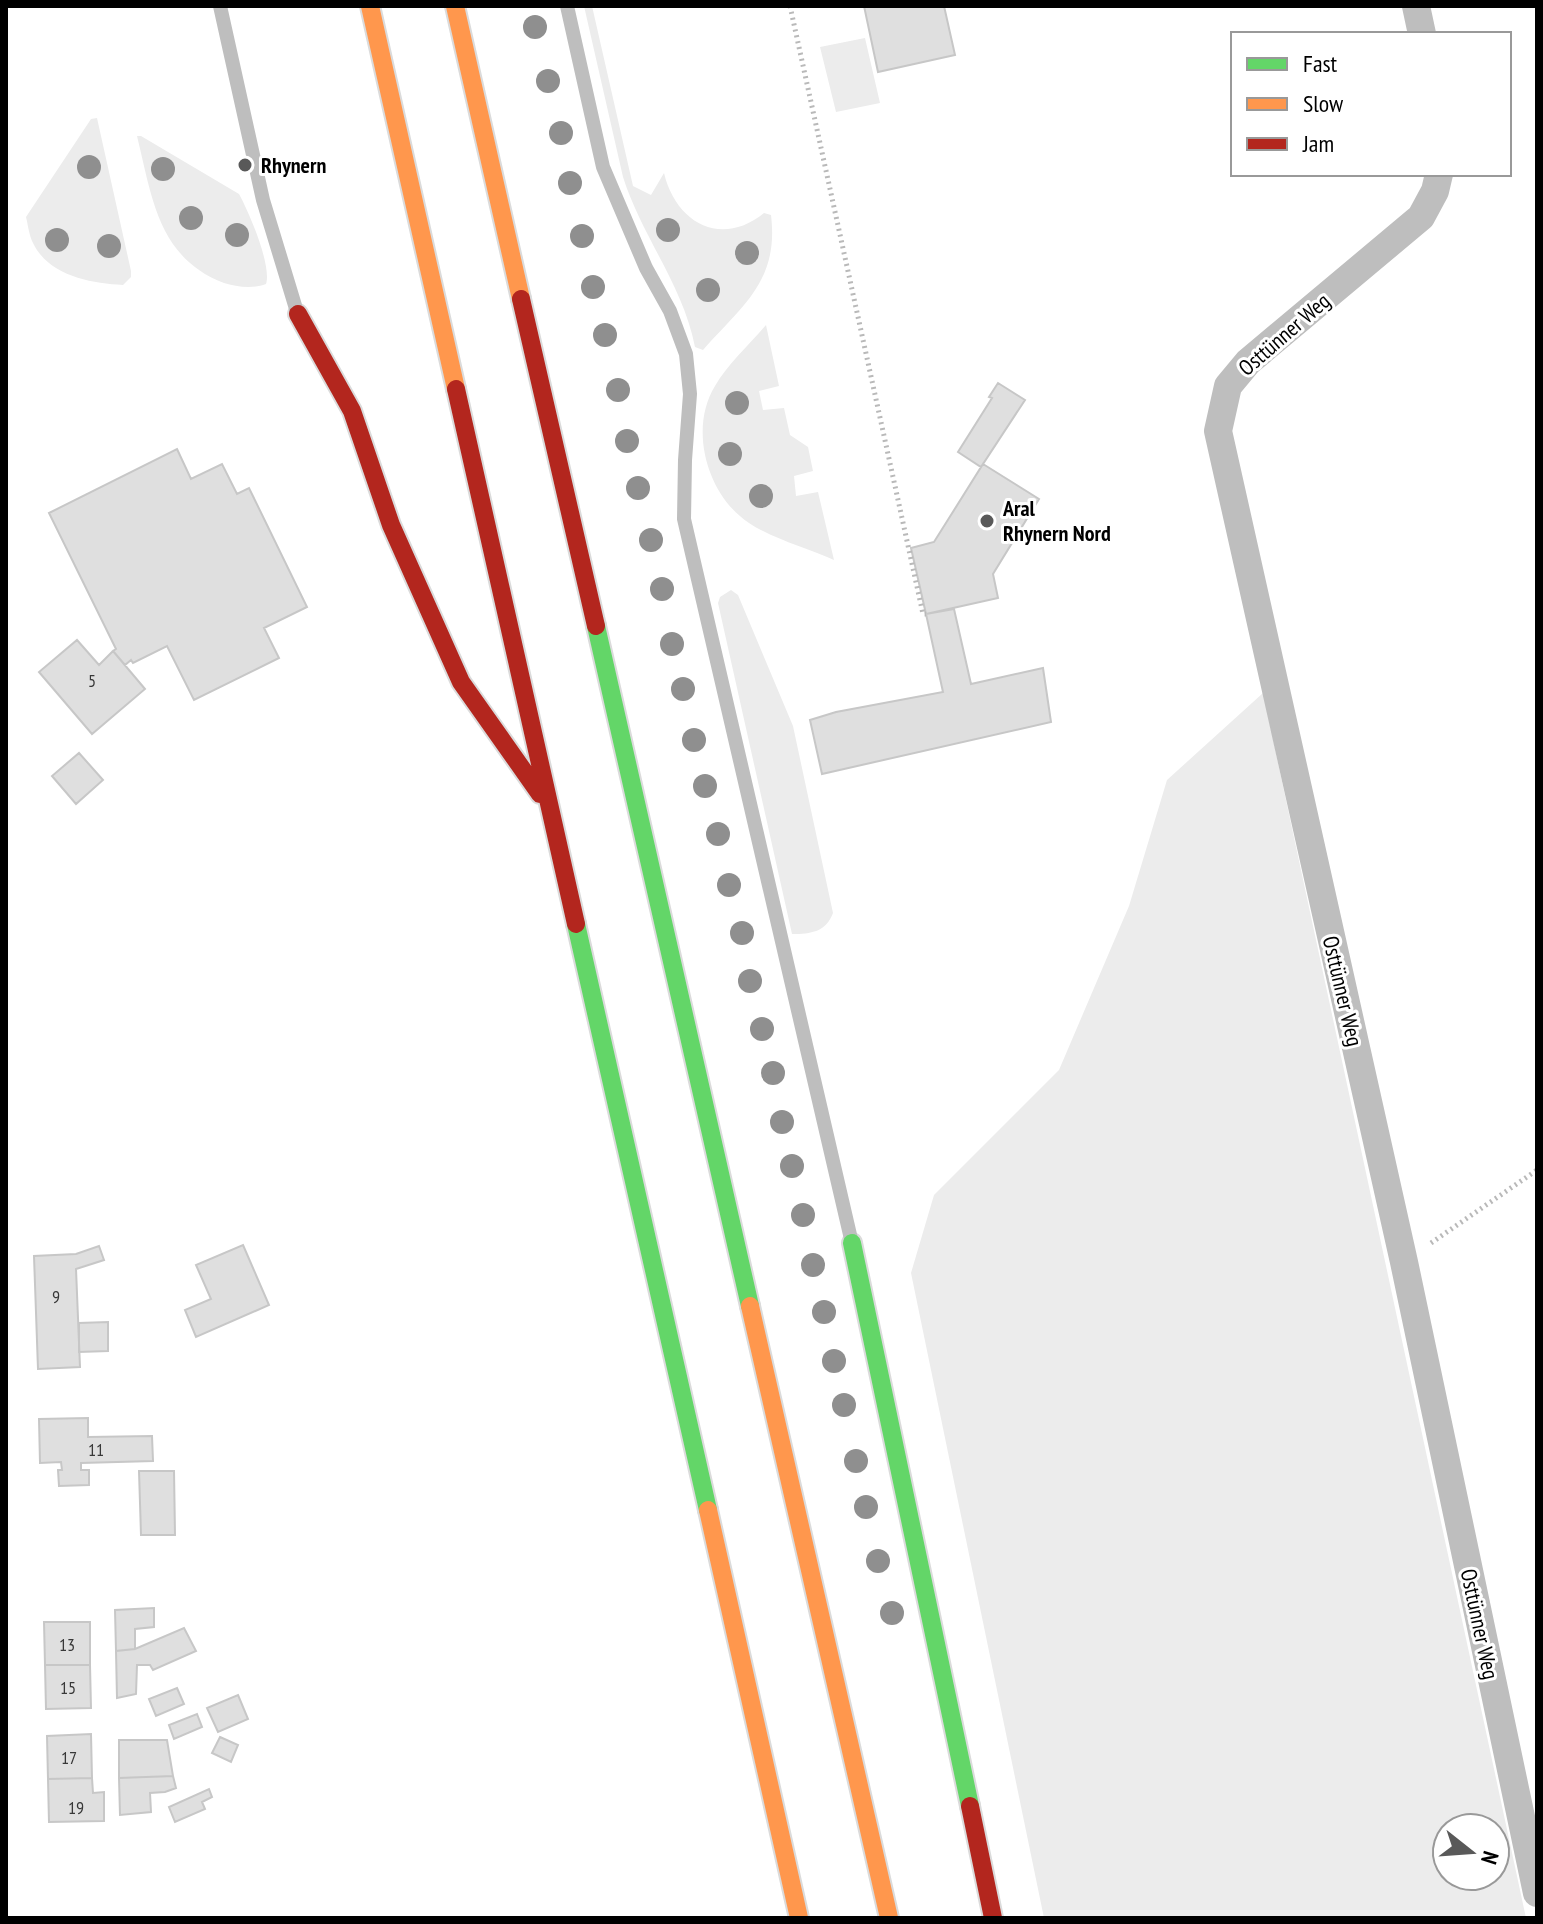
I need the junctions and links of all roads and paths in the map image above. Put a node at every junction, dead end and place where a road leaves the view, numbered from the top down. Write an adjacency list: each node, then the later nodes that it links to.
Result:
1 (220, 6): 9 (lane)
2 (370, 6): 11 (highway)
3 (455, 6): 17 (highway)
4 (567, 6): 13 (lane)
5 (790, 6): 10 (path)
6 (1416, 6): 7 (street)
7 (1422, 32)
8 (1439, 176): 14 (street, Osttünner Weg)
9 (298, 314): 11 (highway)
10 (926, 614)
11 (553, 813): 16 (highway)
12 (1537, 1170): 14 (path)
13 (852, 1243): 18 (highway)
14 (1404, 1262): 15 (street, Osttünner Weg)
15 (1537, 1893)
16 (799, 1918)
17 (889, 1918)
18 (993, 1918)

